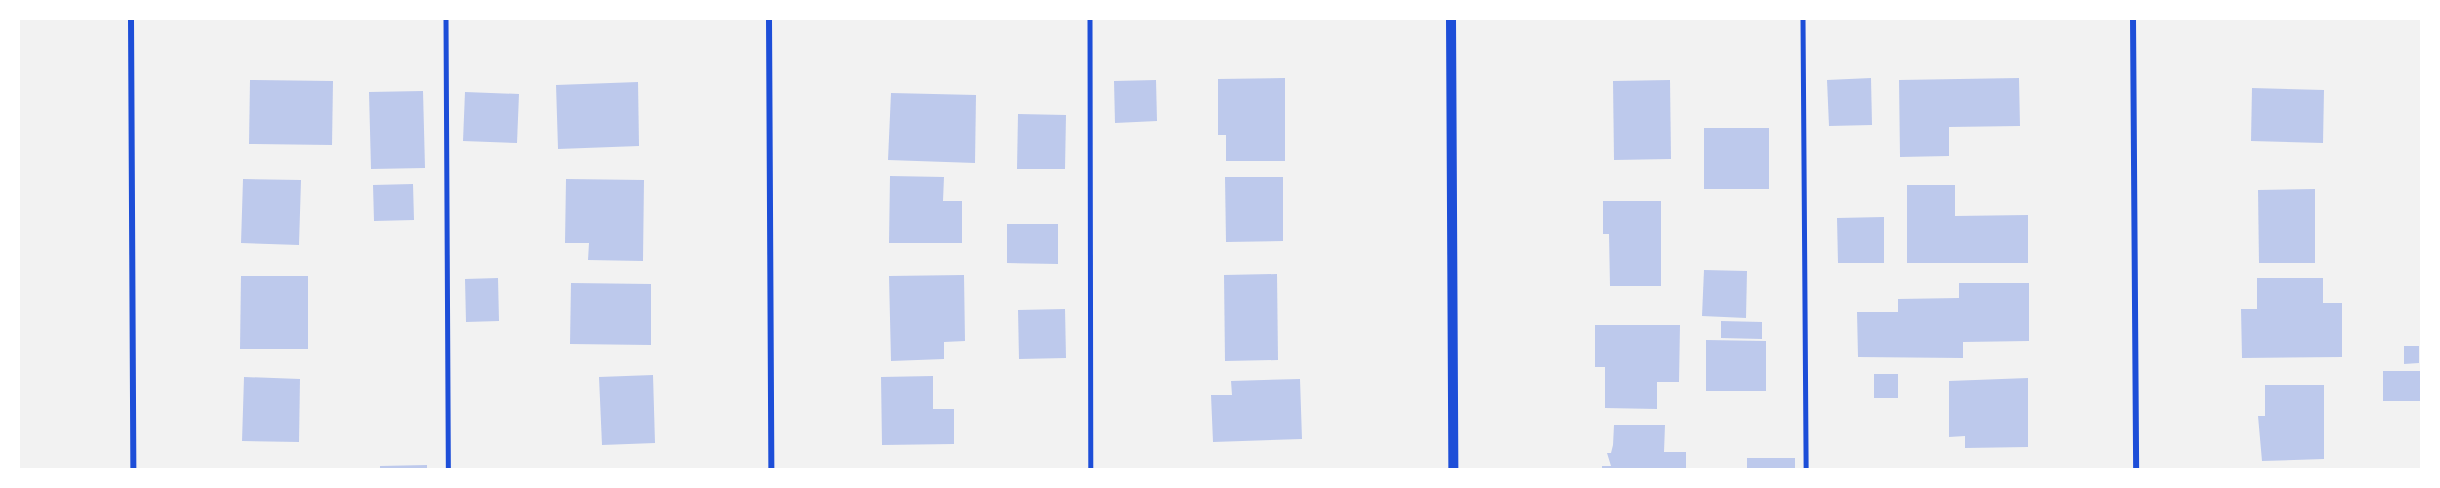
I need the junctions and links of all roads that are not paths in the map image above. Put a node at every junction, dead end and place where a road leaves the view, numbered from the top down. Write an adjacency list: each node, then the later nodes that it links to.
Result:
1 (131, 18): 8 (street)
2 (446, 18): 9 (lane)
3 (769, 18): 10 (street)
4 (1090, 18): 11 (lane)
5 (1451, 18): 12 (street)
6 (1803, 18): 13 (lane)
7 (2133, 18): 14 (street)
8 (133, 470)
9 (448, 470)
10 (771, 470)
11 (1091, 470)
12 (1453, 470)
13 (1806, 470)
14 (2136, 470)

